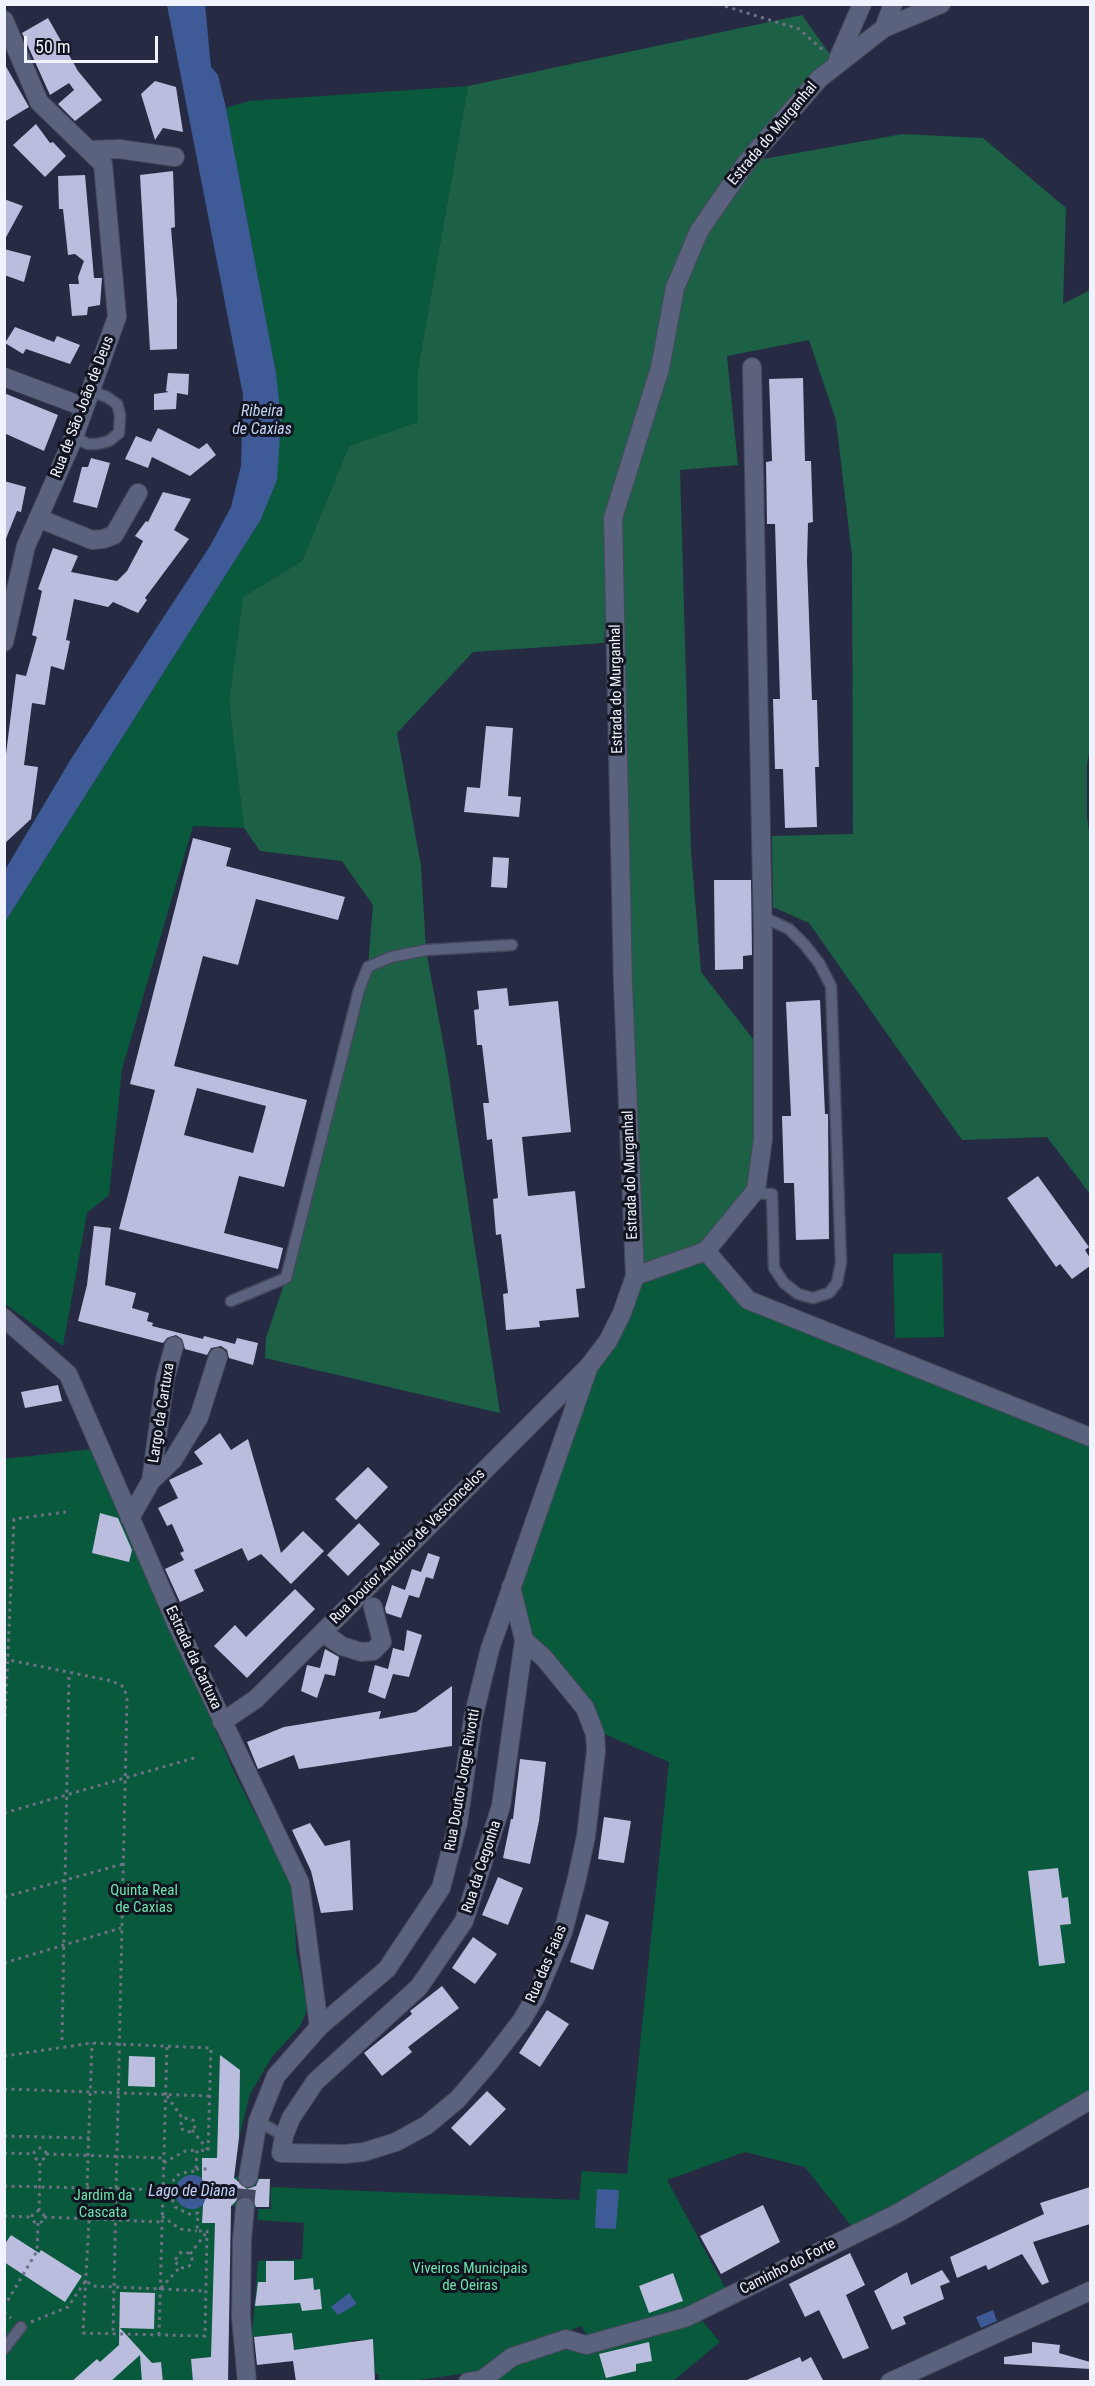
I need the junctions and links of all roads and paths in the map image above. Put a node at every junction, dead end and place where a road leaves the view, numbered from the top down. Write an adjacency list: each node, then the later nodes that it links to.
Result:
1 (718, 4): 8 (path)
2 (862, 4): 8 (street, Estrada do Murganhal)
3 (868, 4): 7 (street)
4 (892, 4): 7 (street)
5 (941, 4): 7 (street, Estrada do Murganhal)
6 (4, 20): 9 (street)
7 (884, 28): 8 (street, Estrada do Murganhal)
8 (836, 63): 22 (street, Estrada do Murganhal)
9 (89, 150): 10 (street); 13 (street, Rua de São João de Deus)
10 (175, 157)
11 (753, 367): 18 (street)
12 (4, 377): 13 (street)
13 (87, 399): 14 (street, Rua de São João de Deus); 14 (lane)
14 (75, 437): 16 (street, Rua de São João de Deus)
15 (138, 493): 16 (street)
16 (38, 518): 17 (street, Rua de São João de Deus)
17 (4, 642)
18 (763, 917): 20 (street); 20 (lane)
19 (512, 945): 23 (lane)
20 (753, 1193): 21 (street)
21 (706, 1251): 22 (street); 28 (street)
22 (635, 1276): 27 (street, Estrada do Murganhal)
23 (231, 1301)
24 (4, 1318): 31 (street, Estrada da Cartuxa)
25 (174, 1346): 29 (street, Largo da Cartuxa)
26 (218, 1358): 29 (street, Largo da Cartuxa)
27 (589, 1366): 32 (street, Rua Doutor Jorge Rivotti); 34 (street, Rua Doutor António de Vasconcelos)
28 (1090, 1437)
29 (151, 1481): 31 (street, Largo da Cartuxa)
30 (66, 1512): 36 (path)
31 (130, 1518): 38 (street, Estrada da Cartuxa)
32 (511, 1587): 35 (street, Rua da Cegonha); 50 (street, Rua Doutor Jorge Rivotti)
33 (373, 1607): 34 (street)
34 (323, 1633): 38 (street, Rua Doutor António de Vasconcelos)
35 (524, 1640): 68 (street, Rua da Cegonha); 68 (street, Rua das Faias)
36 (6, 1660): 37 (path); 39 (path)
37 (69, 1673): 41 (path); 42 (path)
38 (222, 1722): 50 (street, Estrada da Cartuxa)
39 (4, 1739)
40 (194, 1758): 41 (path)
41 (125, 1778): 42 (path); 44 (path)
42 (67, 1794): 43 (path); 45 (path)
43 (4, 1813)
44 (123, 1864): 45 (path); 47 (path)
45 (65, 1880): 46 (path); 48 (path)
46 (4, 1897)
47 (121, 1928): 48 (path); 53 (path)
48 (64, 1945): 49 (path); 51 (path)
49 (4, 1963)
50 (319, 2027): 63 (street, Rua Doutor Jorge Rivotti)
51 (62, 2040)
52 (92, 2043): 53 (path); 55 (path); 57 (path)
53 (118, 2043): 54 (path); 58 (path)
54 (167, 2046): 59 (path); 60 (path)
55 (4, 2056)
56 (4, 2089): 57 (path)
57 (90, 2091): 58 (path); 67 (path)
58 (117, 2091): 59 (path); 76 (path)
59 (166, 2094): 60 (path); 62 (path); 78 (path)
60 (210, 2096): 71 (path)
61 (1090, 2100): 113 (street, Caminho do Forte)
62 (183, 2119): 64 (path); 64 (path)
63 (258, 2121): 68 (lane); 81 (street, Rua Doutor Jorge Rivotti)
64 (192, 2130): 71 (path)
65 (4, 2136): 66 (path)
66 (40, 2137): 67 (path); 69 (path)
67 (89, 2138): 75 (path)
68 (283, 2144)
69 (40, 2148): 73 (path); 74 (path)
70 (197, 2150): 71 (path); 78 (path); 79 (path)
71 (208, 2151)
72 (4, 2153): 73 (path)
73 (34, 2154): 77 (path)
74 (46, 2154): 75 (path); 77 (path)
75 (88, 2155): 76 (path); 84 (path)
76 (116, 2156): 78 (path); 85 (path)
77 (40, 2160): 83 (path)
78 (164, 2160): 86 (path)
79 (196, 2169): 80 (path); 87 (path)
80 (208, 2169)
81 (248, 2178)
82 (4, 2186): 83 (path)
83 (39, 2186): 84 (path); 89 (path)
84 (87, 2187): 85 (path); 94 (path)
85 (115, 2188): 86 (path); 95 (path)
86 (163, 2190): 87 (path); 91 (path)
87 (170, 2190): 98 (path)
88 (245, 2207): 112 (street)
89 (39, 2211): 92 (path); 93 (path)
90 (4, 2216): 92 (path)
91 (162, 2216): 96 (path); 98 (path)
92 (32, 2217): 97 (path)
93 (44, 2217): 94 (path); 97 (path)
94 (89, 2219): 95 (path); 102 (path)
95 (115, 2219): 96 (path); 103 (path)
96 (162, 2222): 104 (path)
97 (38, 2223): 107 (path)
98 (197, 2231): 99 (path)
99 (207, 2231): 100 (path); 105 (path)
100 (190, 2254): 101 (path); 101 (path)
101 (180, 2266): 104 (path)
102 (86, 2280): 103 (path); 108 (path); 109 (path)
103 (114, 2288): 104 (path); 109 (path)
104 (160, 2289): 105 (path); 110 (path)
105 (206, 2291): 110 (path)
106 (1090, 2291): 114 (street)
107 (4, 2307)
108 (21, 2327): 111 (lane)
109 (112, 2334): 110 (path)
110 (159, 2335)
111 (4, 2349)
112 (247, 2382)
113 (468, 2382)
114 (890, 2382)

